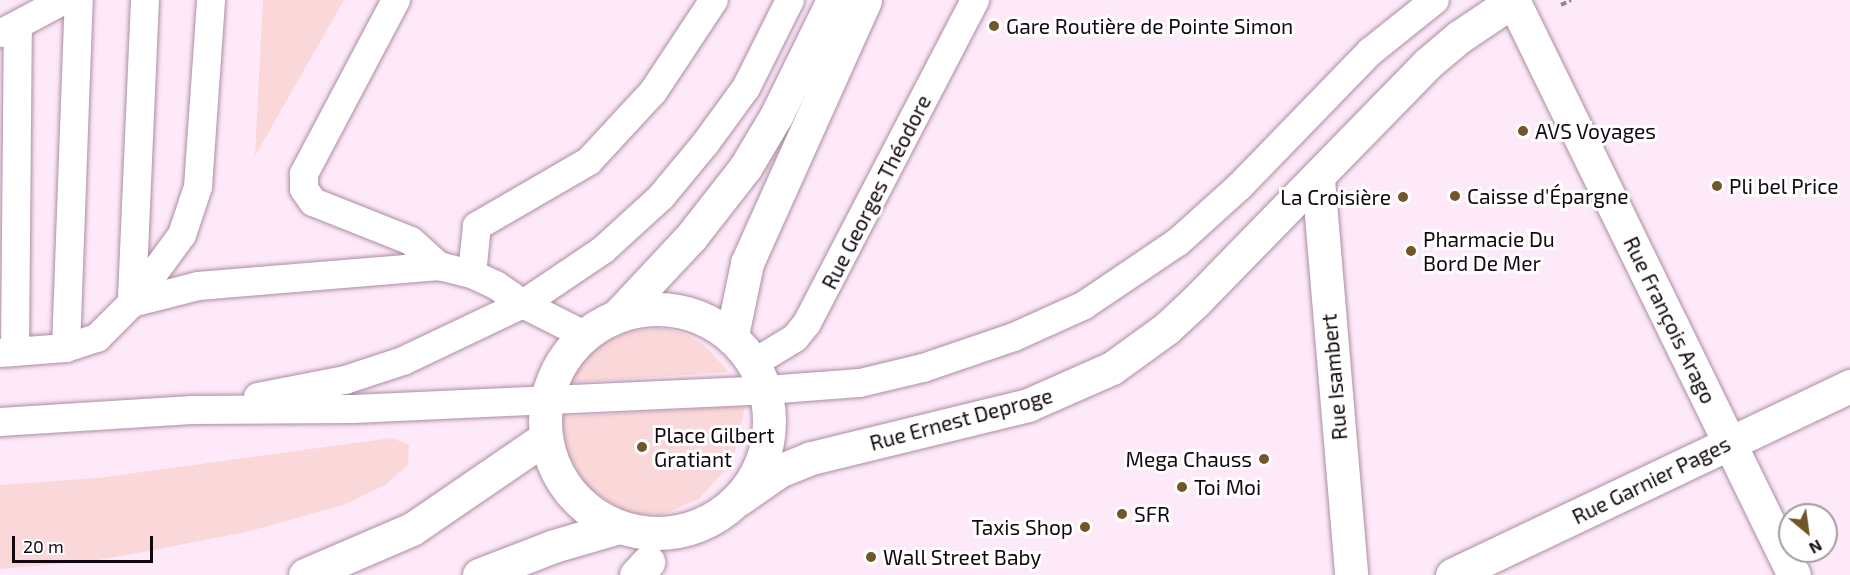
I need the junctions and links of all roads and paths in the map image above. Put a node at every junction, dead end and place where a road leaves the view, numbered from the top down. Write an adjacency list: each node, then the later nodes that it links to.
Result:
1 (64, 0): 13 (lane)
2 (80, 0): 22 (lane)
3 (146, 0): 17 (lane)
4 (211, 0): 17 (lane)
5 (396, 0): 15 (lane)
6 (714, 0): 16 (lane)
7 (790, 0): 18 (lane)
8 (833, 0): 19 (main road)
9 (866, 0): 20 (main road)
10 (975, 0): 24 (lane, Rue Georges Théodore)
11 (1435, 0): 24 (lane)
12 (1513, 0): 14 (main road, Rue Ernest Deproge); 30 (main road, Rue François Arago)
13 (9, 29): 23 (lane)
14 (1318, 179): 31 (main road, Rue Ernest Deproge); 35 (main road, Rue Isambert)
15 (439, 266): 16 (lane); 17 (lane)
16 (472, 274): 18 (lane)
17 (132, 303): 22 (lane)
18 (523, 304): 21 (lane); 27 (lane)
19 (618, 315): 20 (main road); 21 (main road, Rue Ernest Deproge)
20 (732, 334): 24 (main road)
21 (584, 335): 26 (main road, Rue Ernest Deproge)
22 (66, 348): 23 (lane)
23 (8, 352)
24 (760, 376): 26 (lane); 31 (main road)
25 (1850, 386): 30 (main road, Rue Garnier Pages)
26 (546, 399): 27 (lane); 29 (main road, Rue Ernest Deproge)
27 (192, 410): 28 (lane)
28 (0, 423)
29 (545, 438): 32 (main road, Rue Ernest Deproge); 33 (main road)
30 (1730, 442): 36 (main road, Rue Garnier Pages); 37 (main road, Rue François Arago)
31 (739, 499): 32 (main road, Rue Ernest Deproge)
32 (619, 527): 34 (main road)
33 (305, 575)
34 (479, 575)
35 (1351, 575)
36 (1452, 575)
37 (1794, 575)

